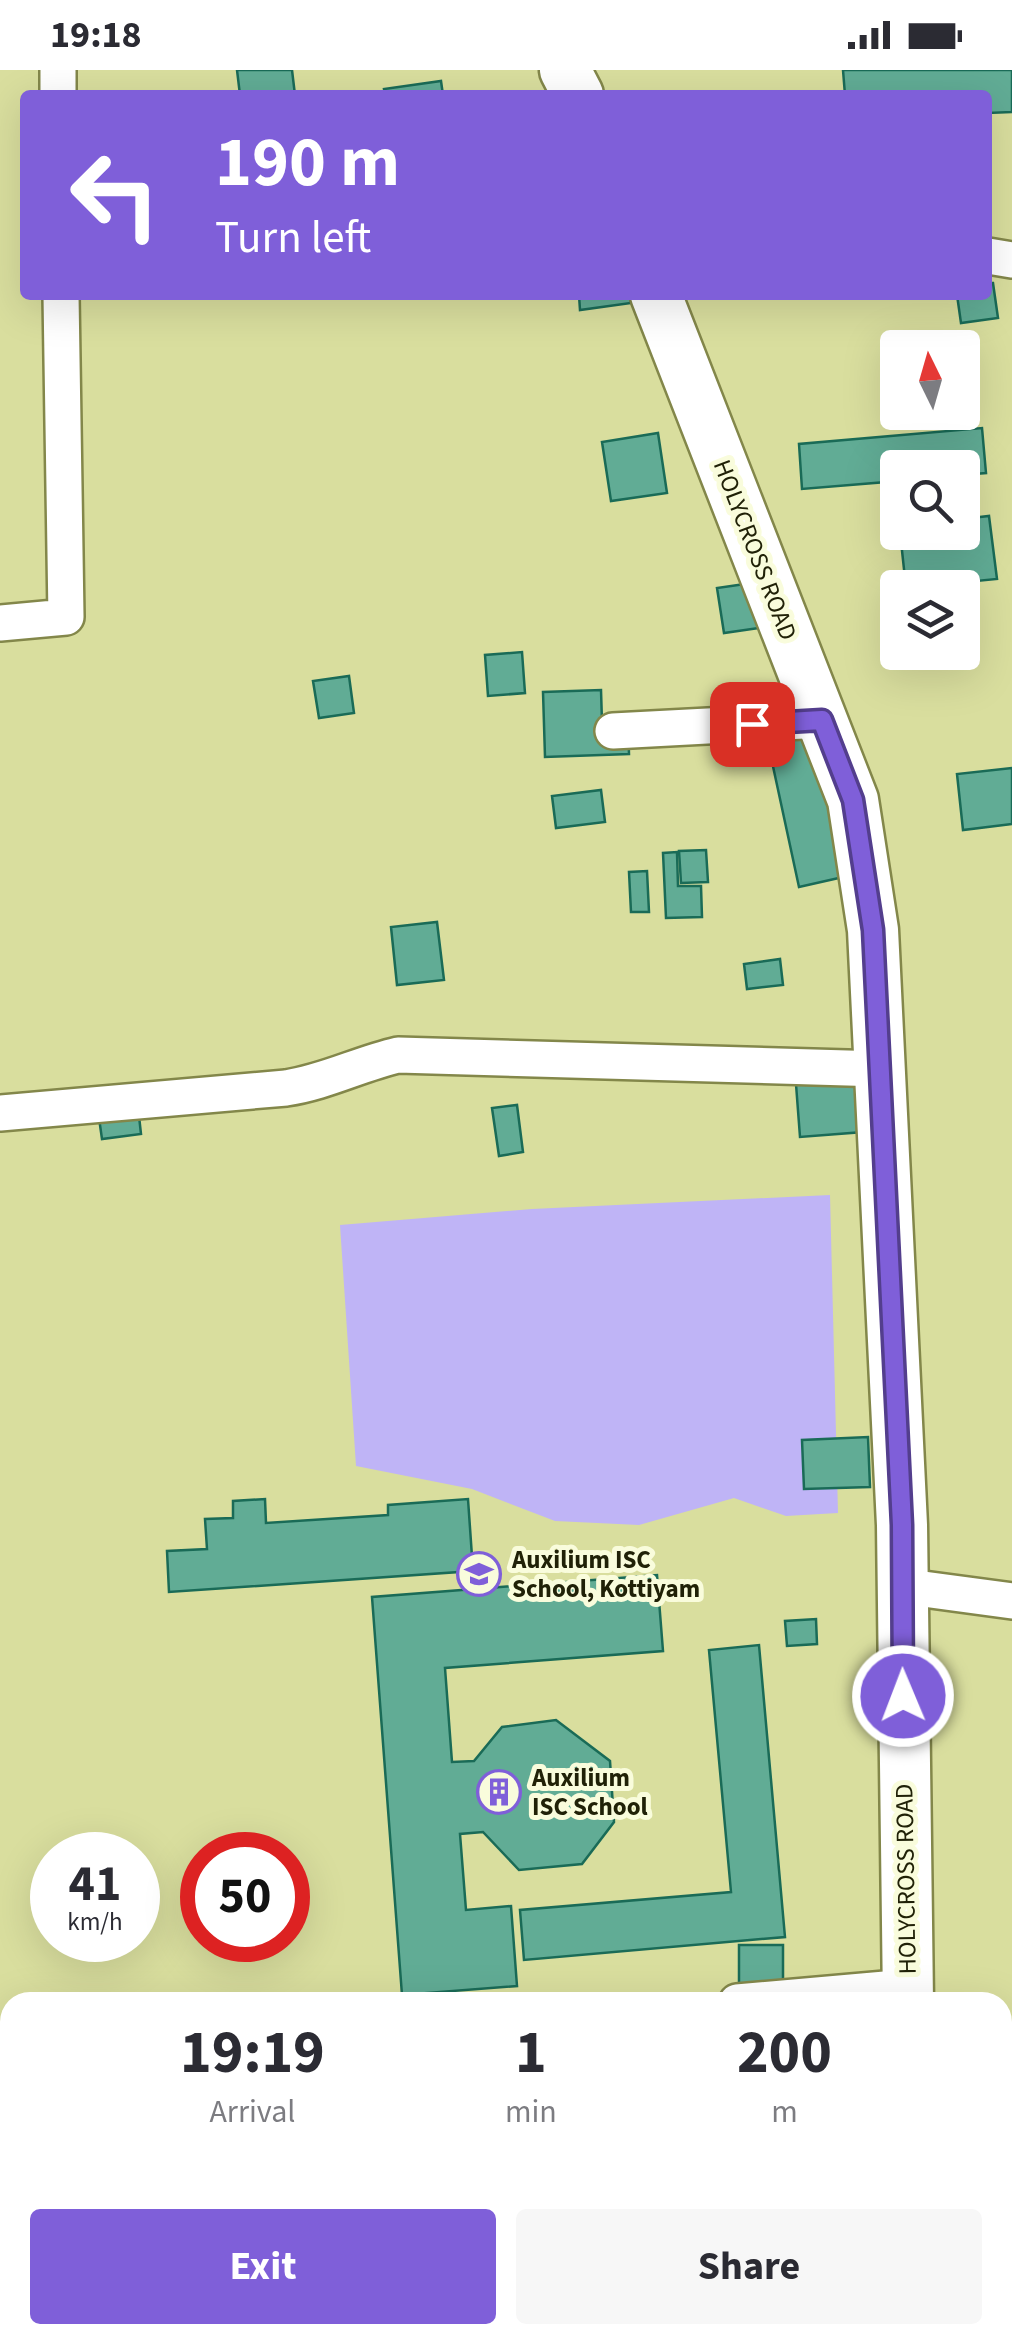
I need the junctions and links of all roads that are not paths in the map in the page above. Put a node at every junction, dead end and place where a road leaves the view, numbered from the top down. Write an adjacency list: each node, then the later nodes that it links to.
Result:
1 (61, 300): 3 (street)
2 (658, 300): 4 (main road, HOLYCROSS ROAD)
3 (0, 623)
4 (822, 720): 5 (street); 6 (main road, HOLYCROSS ROAD)
5 (613, 731)
6 (882, 1069): 7 (street); 8 (main road, HOLYCROSS ROAD)
7 (0, 1112)
8 (901, 1586): 9 (street); 10 (main road, HOLYCROSS ROAD)
9 (1012, 1601)
10 (908, 1992)

